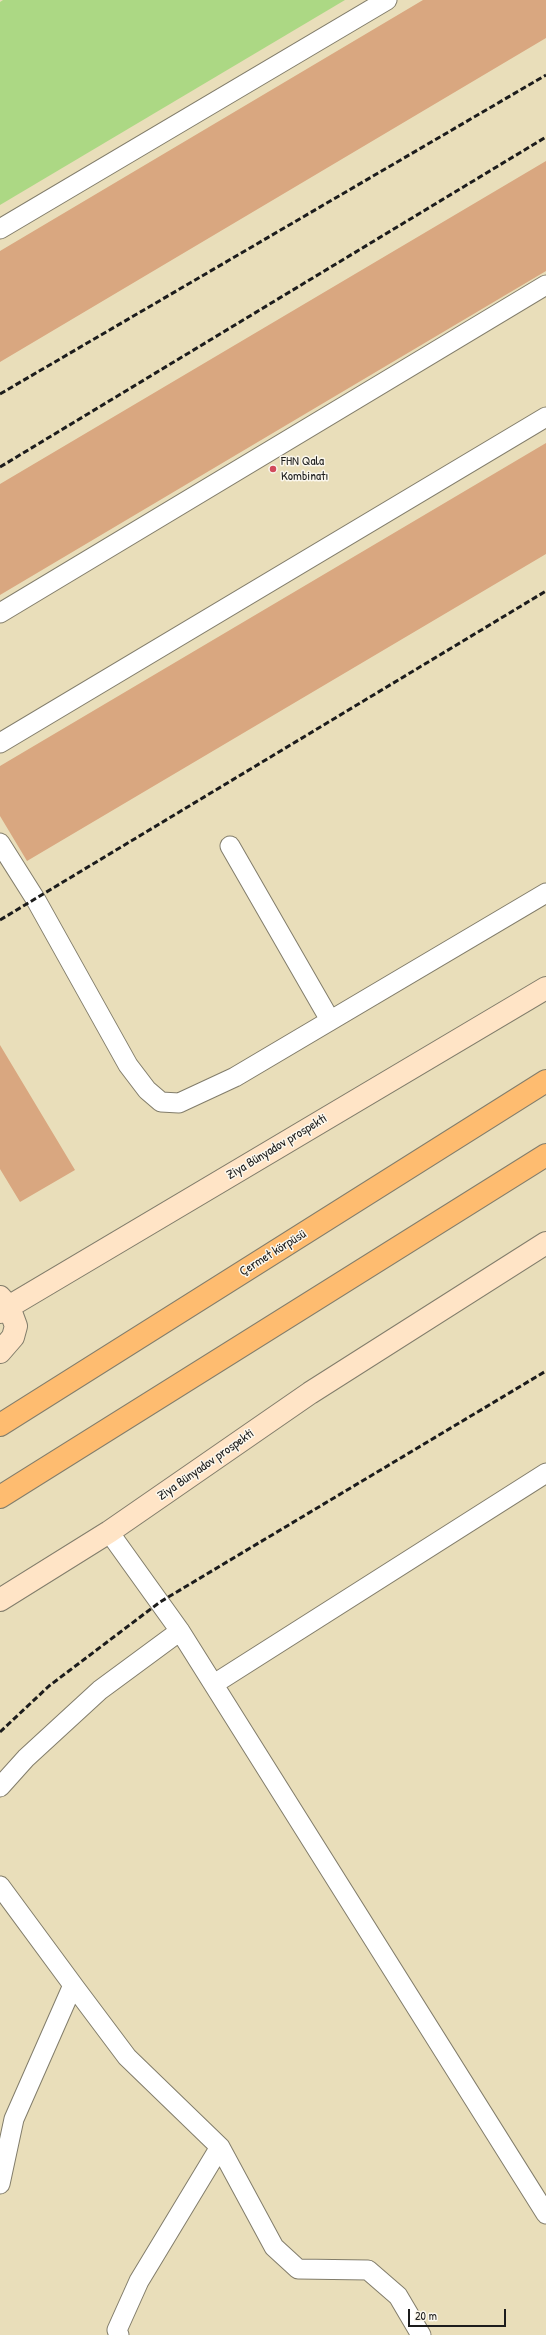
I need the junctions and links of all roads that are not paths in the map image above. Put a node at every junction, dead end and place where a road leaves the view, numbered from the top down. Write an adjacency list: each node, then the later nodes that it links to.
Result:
1 (386, 0): 2 (lane)
2 (0, 229)
3 (546, 285): 5 (lane)
4 (546, 417): 6 (lane)
5 (0, 613)
6 (0, 743)
7 (0, 843): 11 (lane)
8 (230, 846): 11 (lane)
9 (546, 893): 11 (lane)
10 (546, 988): 15 (main road, Ziya Bünyadov prospekti)
11 (330, 1020)
12 (546, 1081): 17 (main road, Çermet körpüsü)
13 (546, 1155): 19 (main road)
14 (546, 1243): 20 (main road, Ziya Bünyadov prospekti)
15 (3, 1305): 16 (main road)
16 (0, 1352)
17 (0, 1425)
18 (546, 1473): 23 (lane)
19 (0, 1497)
20 (109, 1532): 21 (main road, Ziya Bünyadov prospekti); 22 (lane)
21 (0, 1600)
22 (180, 1631): 23 (lane); 24 (lane)
23 (214, 1684): 29 (lane)
24 (0, 1787)
25 (0, 1886): 26 (lane)
26 (73, 1985): 27 (lane); 28 (lane)
27 (220, 2147): 30 (lane); 31 (lane)
28 (0, 2184)
29 (546, 2214)
30 (119, 2335)
31 (421, 2335)

